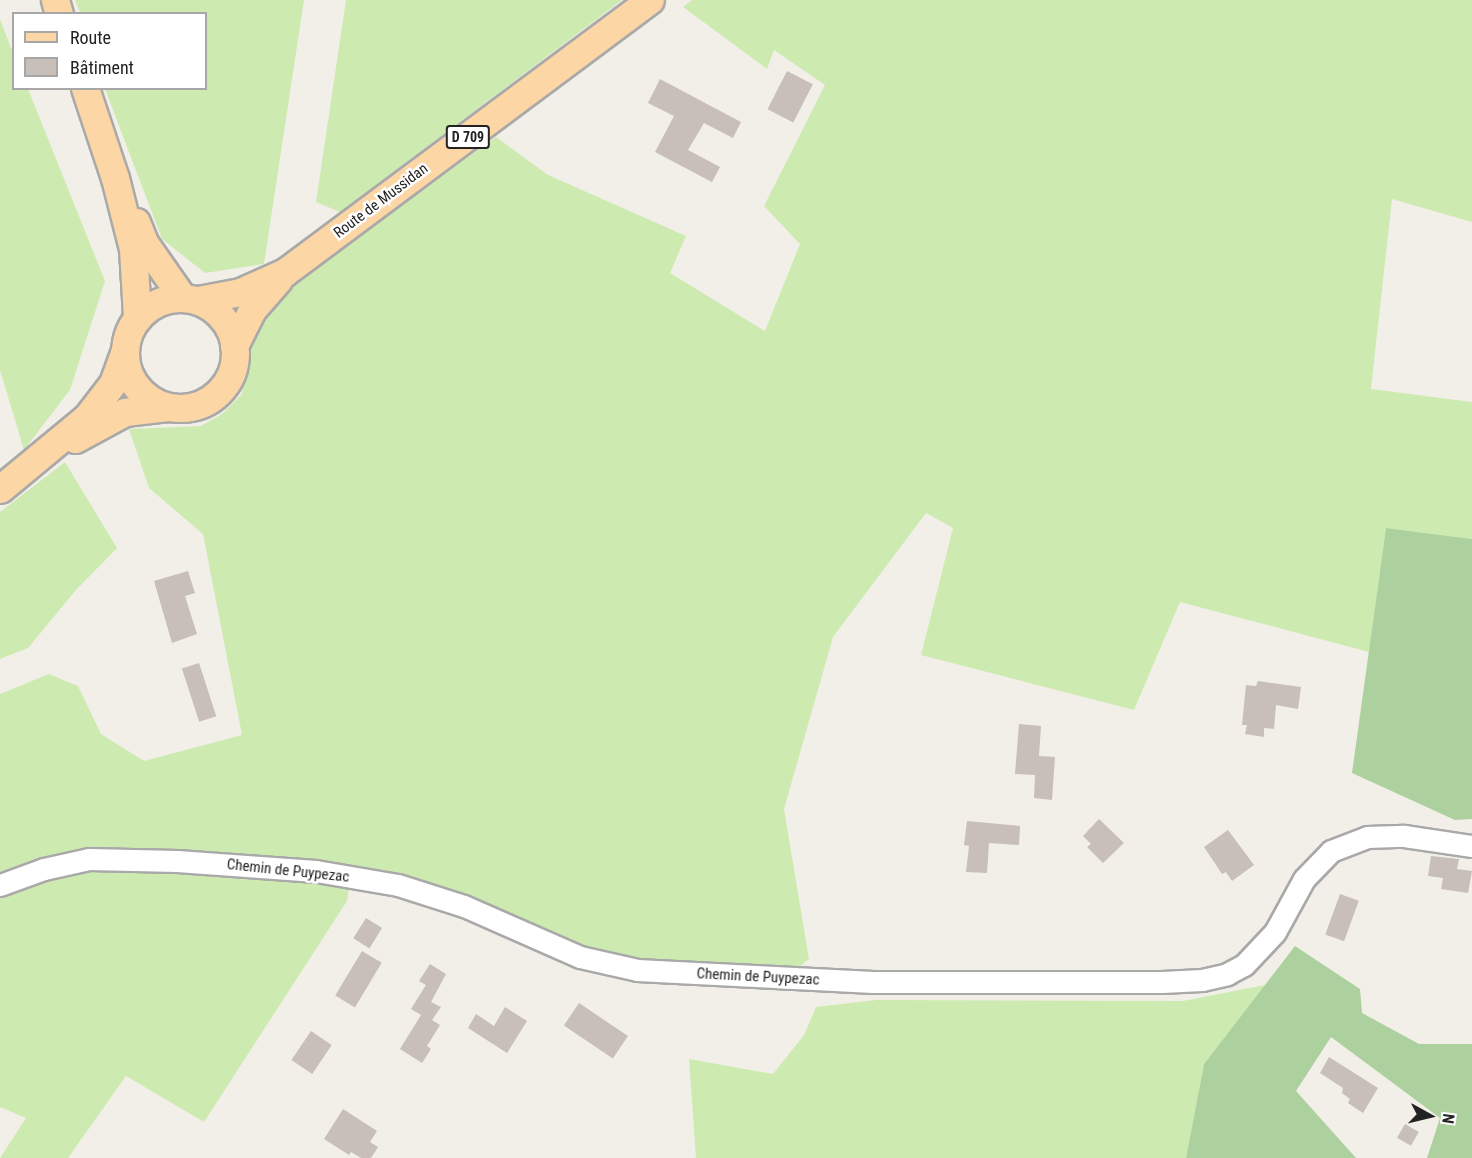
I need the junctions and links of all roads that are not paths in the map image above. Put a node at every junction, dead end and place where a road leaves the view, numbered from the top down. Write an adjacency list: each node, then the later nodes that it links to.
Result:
1 (650, 0): 4 (main road, Route de Mussidan / D 709)
2 (86, 90): 3 (main road)
3 (115, 178): 5 (main road); 6 (main road)
4 (285, 272): 5 (main road, Route de Mussidan / D 709); 7 (main road, Route de Mussidan / D 709)
5 (190, 298): 6 (main road); 7 (main road)
6 (137, 317): 8 (main road)
7 (234, 346): 9 (main road)
8 (125, 350): 9 (main road); 10 (main road)
9 (168, 407): 10 (main road)
10 (32, 464): 11 (main road)
11 (0, 489)
12 (1472, 846): 13 (street, Chemin de Puypezac)
13 (0, 885)

